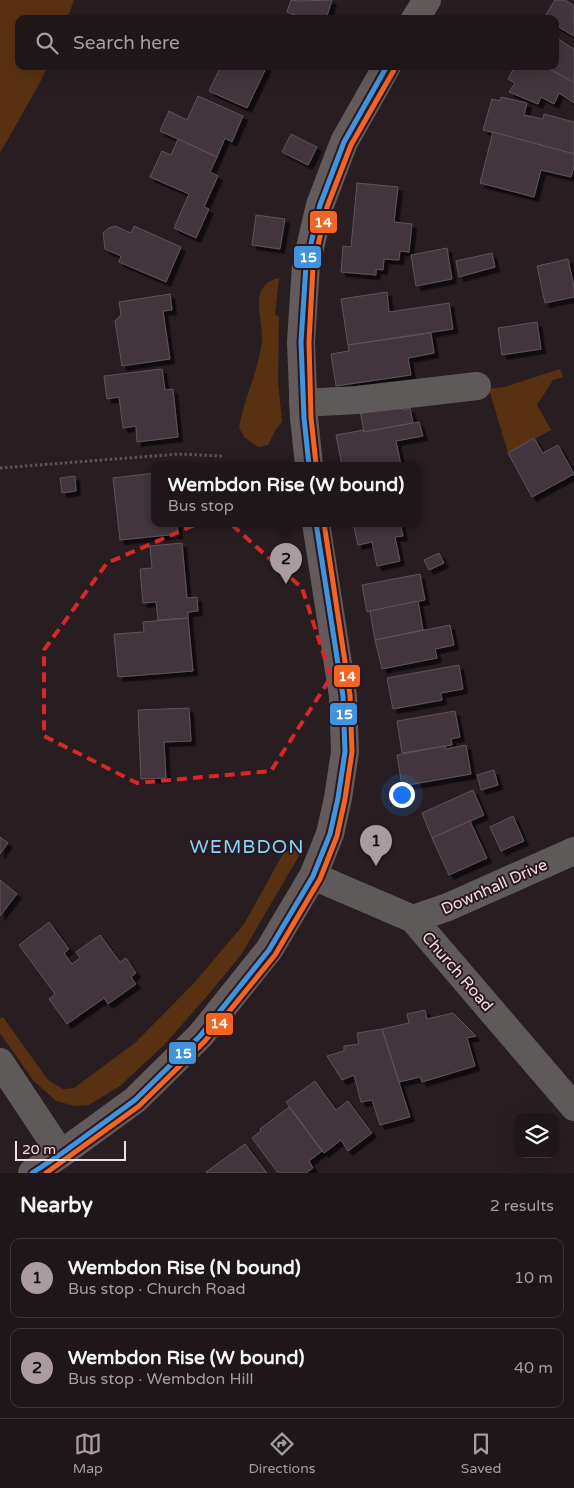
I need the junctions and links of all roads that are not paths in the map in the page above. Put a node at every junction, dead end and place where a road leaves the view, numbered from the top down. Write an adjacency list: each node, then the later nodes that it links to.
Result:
1 (426, 0): 2 (main road)
2 (417, 15)
3 (385, 70): 5 (main road)
4 (477, 386): 5 (street)
5 (304, 403): 6 (main road)
6 (309, 462)
7 (317, 527): 9 (main road)
8 (574, 851): 10 (street, Downhall Drive)
9 (312, 876): 10 (street, Church Road); 13 (main road)
10 (413, 919): 12 (street, Church Road)
11 (0, 1062): 13 (street)
12 (574, 1107)
13 (61, 1154): 14 (main road)
14 (32, 1173)

